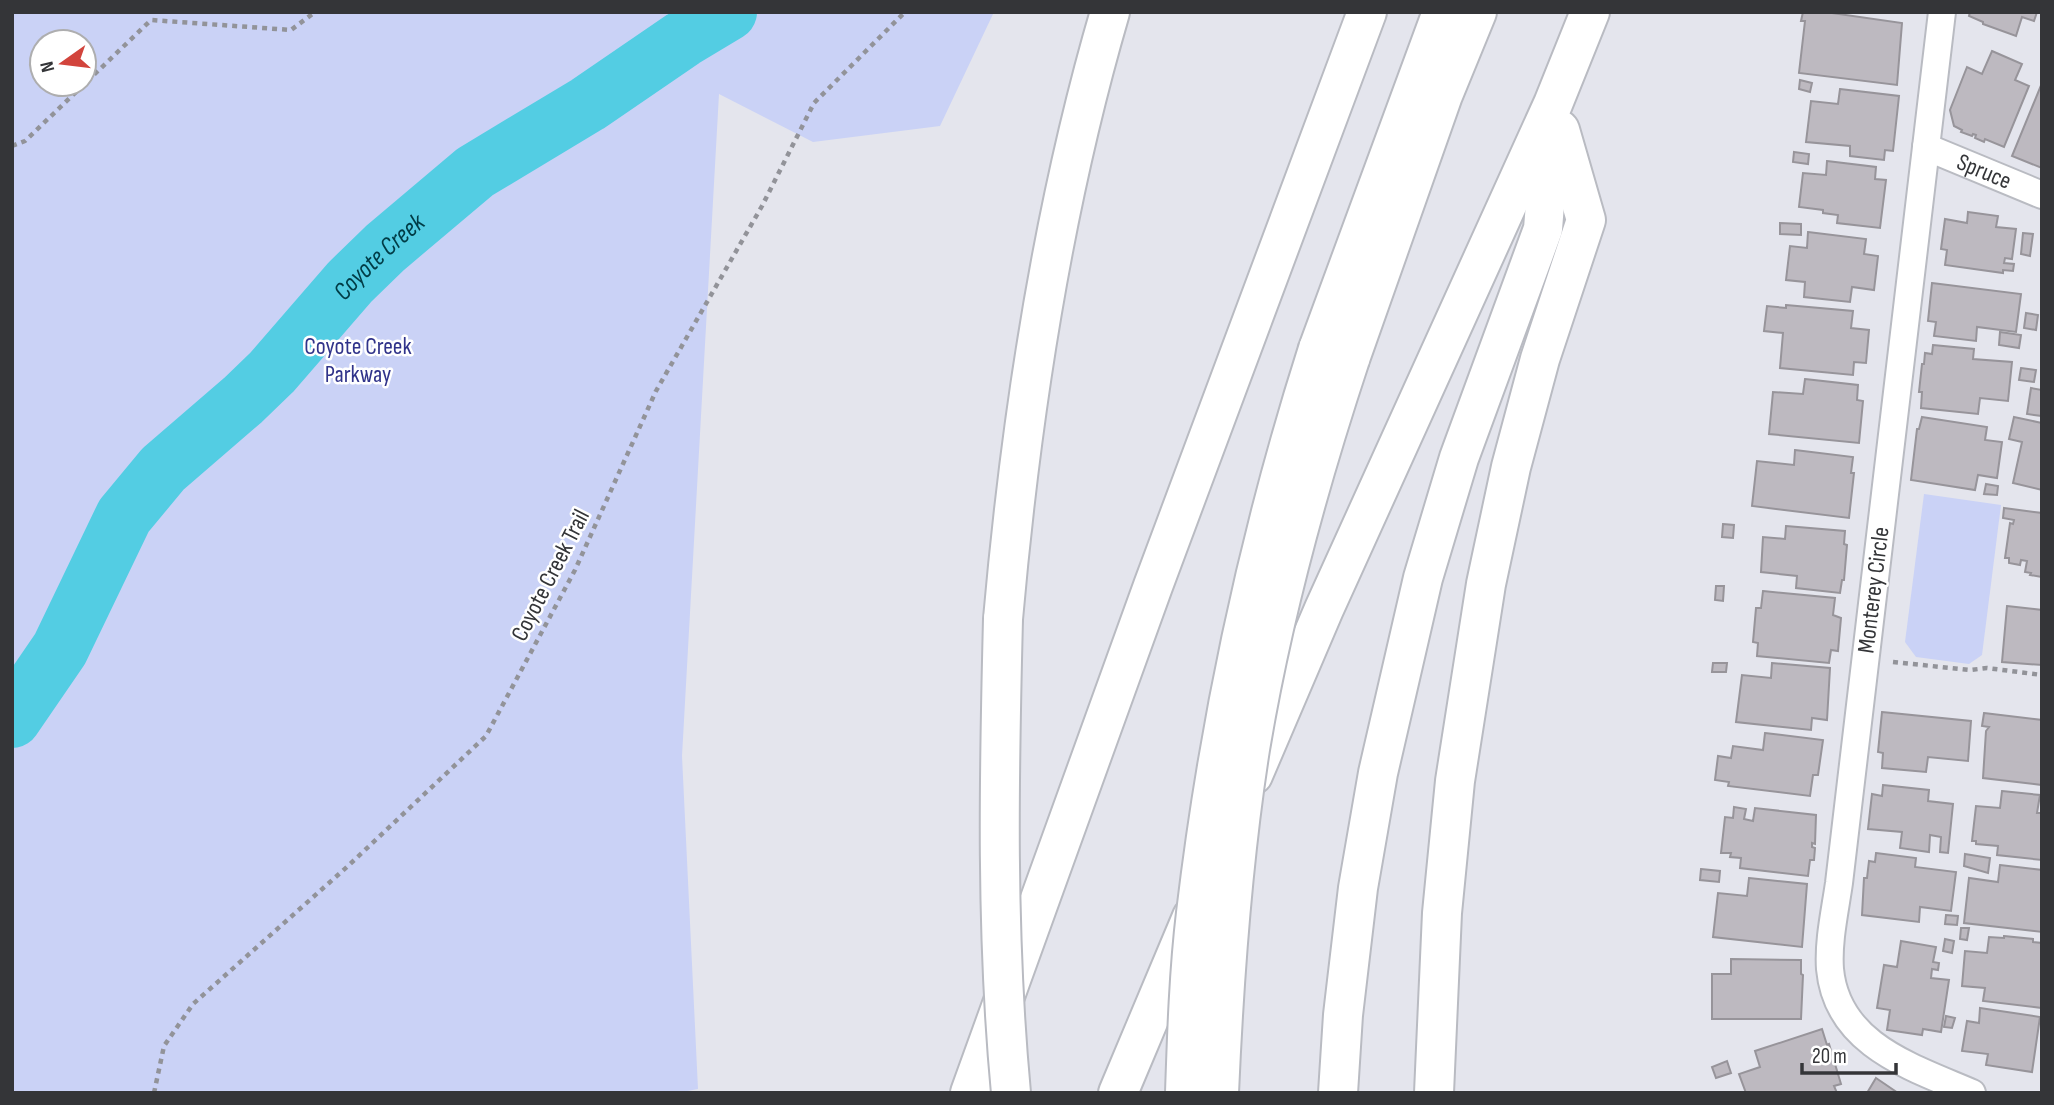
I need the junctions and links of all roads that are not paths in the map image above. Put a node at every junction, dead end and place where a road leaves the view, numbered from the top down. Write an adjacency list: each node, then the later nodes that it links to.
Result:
1 (1367, 12): 11 (highway)
2 (1442, 12): 10 (highway)
3 (1477, 12): 10 (highway)
4 (1590, 12): 7 (highway)
5 (1942, 12): 8 (street, Monterey Circle)
6 (1106, 27): 12 (highway, bridge)
7 (1553, 104): 13 (highway); 16 (highway); 17 (highway)
8 (1926, 147): 9 (street, Spruce); 18 (street, Monterey Circle)
9 (2042, 195)
10 (1334, 354): 14 (highway, bridge); 15 (highway, bridge)
11 (971, 1093)
12 (1011, 1093)
13 (1118, 1093)
14 (1185, 1093)
15 (1219, 1093)
16 (1338, 1093)
17 (1434, 1093)
18 (1972, 1093)

